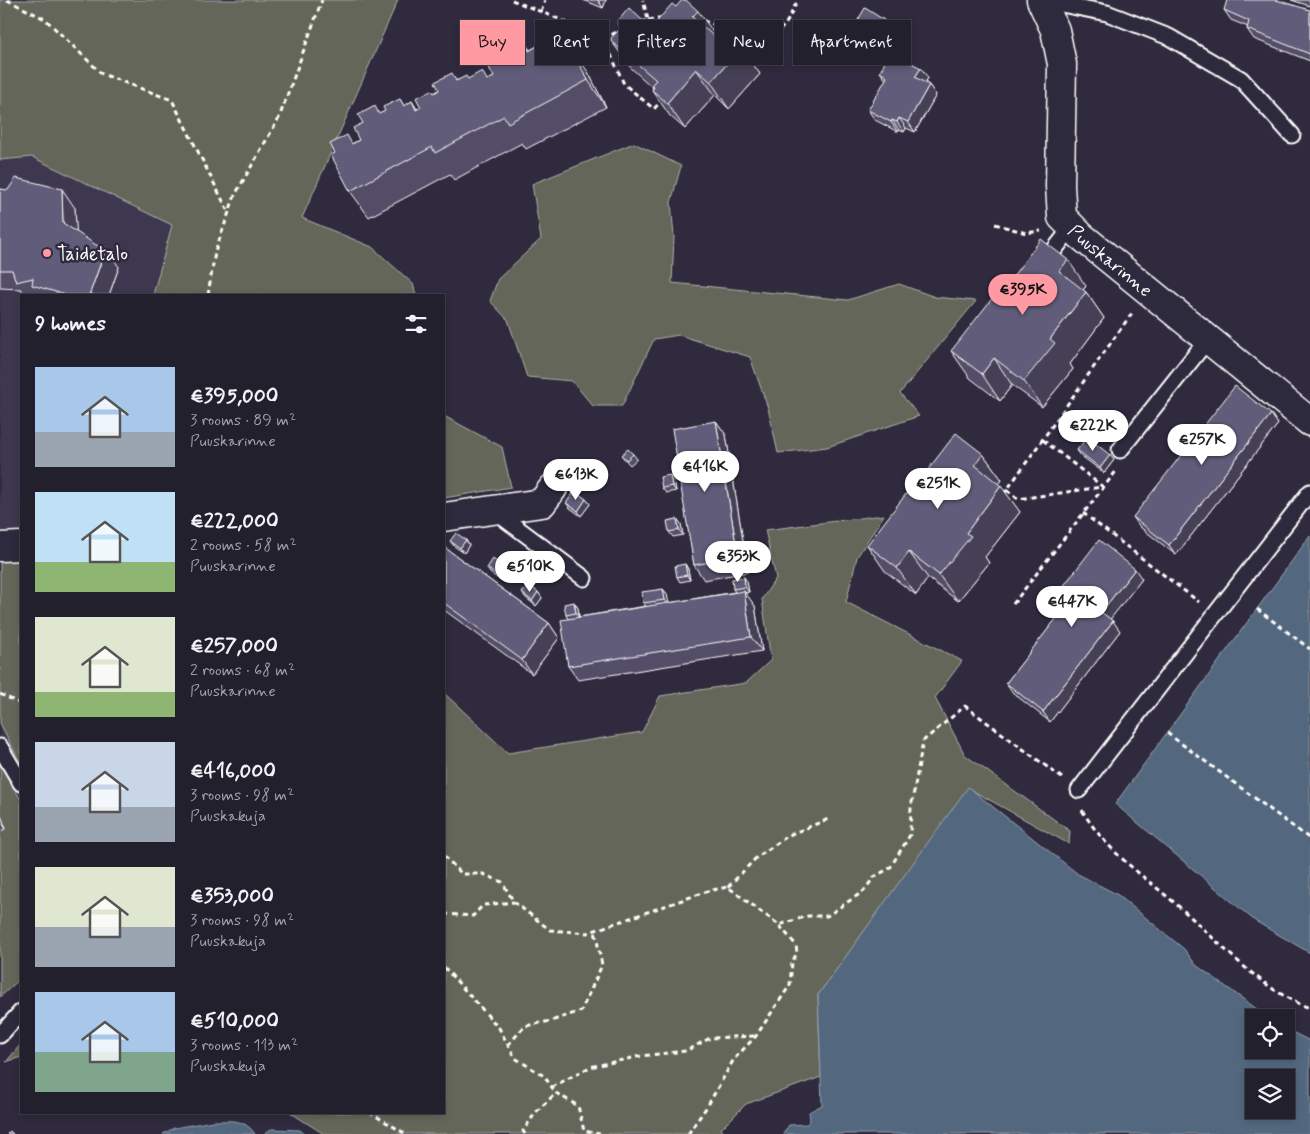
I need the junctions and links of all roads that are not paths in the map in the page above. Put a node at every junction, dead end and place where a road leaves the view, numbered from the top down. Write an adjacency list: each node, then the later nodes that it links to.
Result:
1 (1041, 0): 2 (lane); 3 (street, Puuskarinne)
2 (1292, 135)
3 (1070, 224): 4 (lane); 5 (street, Puuskarinne)
4 (1044, 263)
5 (1208, 339): 6 (street, Puuskarinne); 7 (lane)
6 (1310, 422)
7 (1120, 450)
8 (553, 488): 10 (street)
9 (1310, 492): 17 (lane)
10 (493, 510): 11 (street); 14 (lane)
11 (445, 517)
12 (20, 546): 13 (street)
13 (0, 547)
14 (584, 578)
15 (0, 746): 16 (lane)
16 (20, 781)
17 (1079, 790)
18 (20, 1013): 19 (lane)
19 (0, 1036)

